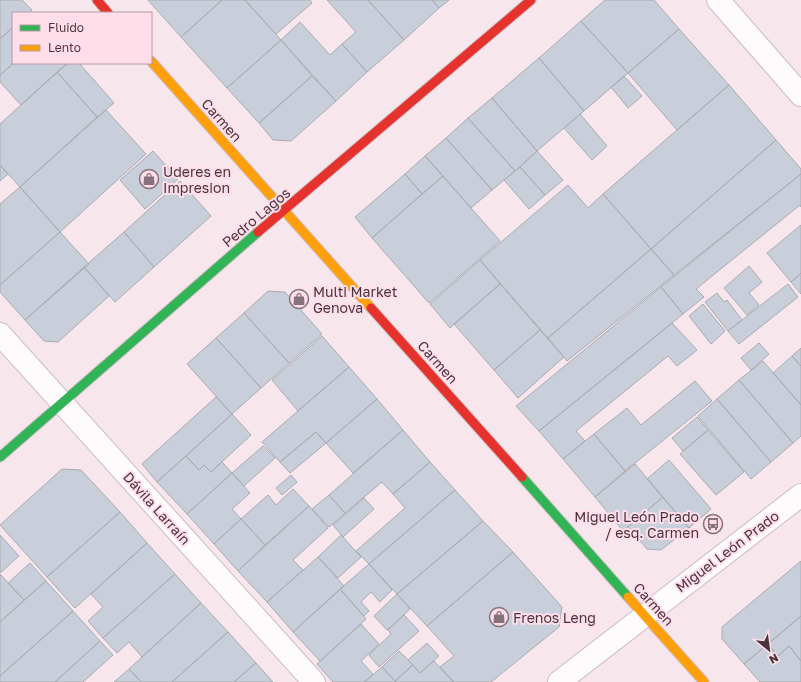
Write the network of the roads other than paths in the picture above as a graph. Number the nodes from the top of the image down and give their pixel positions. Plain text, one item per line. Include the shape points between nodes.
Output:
1 (97, 0) edge
2 (530, 0) edge
3 (718, 0) edge
4 (107, 12) edge
5 (152, 62) edge
6 (801, 95) edge
7 (285, 211) junction
8 (0, 334) edge
9 (62, 403) junction
10 (0, 457) edge
11 (801, 495) edge
12 (645, 615) junction
13 (314, 682) edge
14 (559, 682) edge
15 (704, 682) edge

1 - 4 main road
2 - 7 main road, Pedro Lagos
3 - 6 street
5 - 7 main road, Carmen
7 - 9 main road, Pedro Lagos
7 - 12 main road, Carmen
8 - 9 street, Dávila Larraín
9 - 10 main road, Pedro Lagos
9 - 13 street, Dávila Larraín
11 - 12 street, Miguel León Prado
12 - 14 street, Miguel León Prado
12 - 15 main road, Carmen

